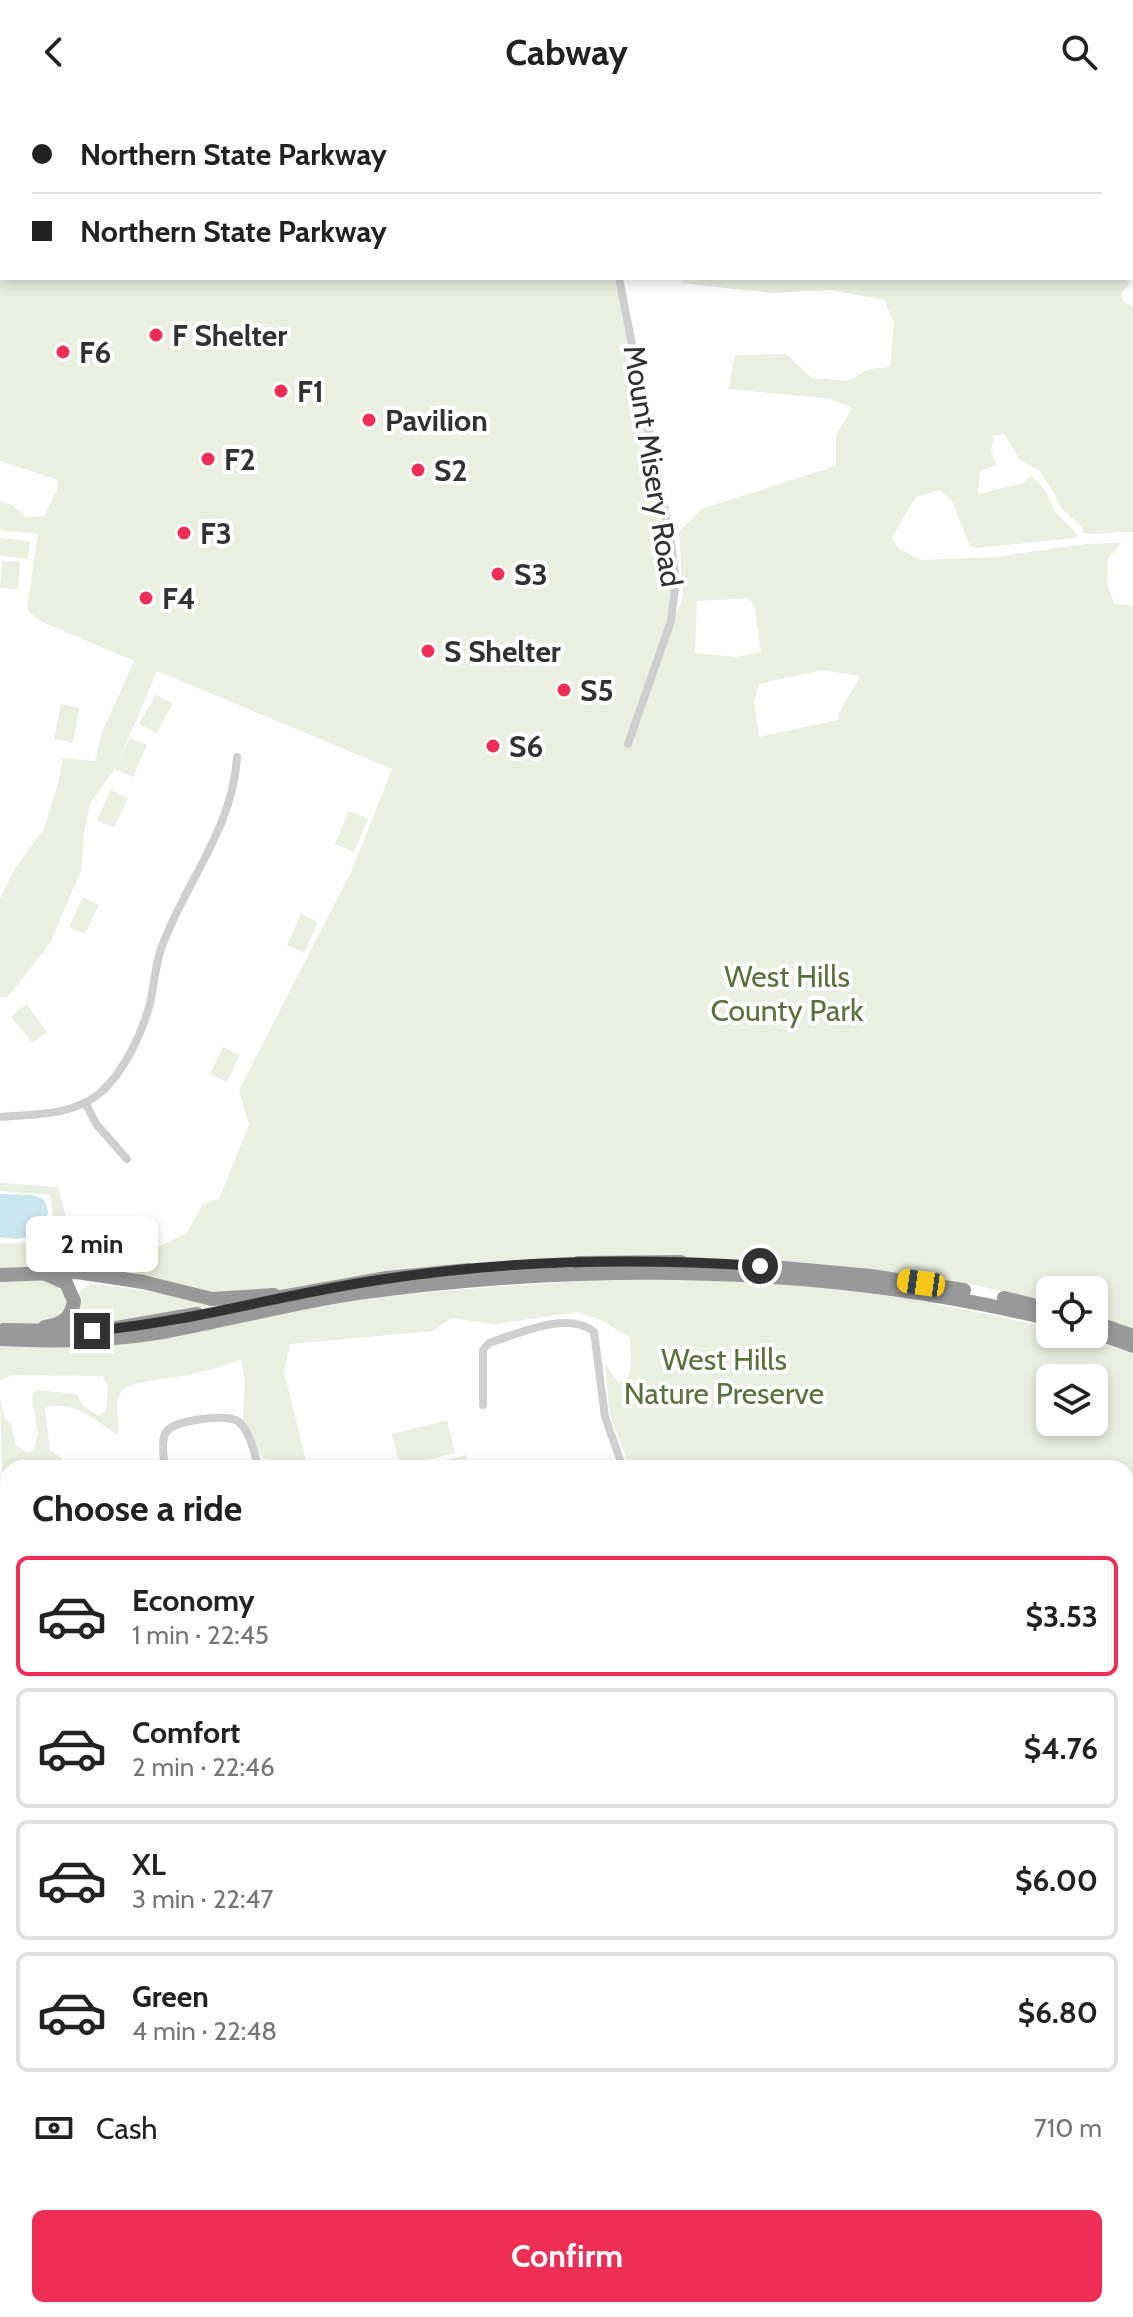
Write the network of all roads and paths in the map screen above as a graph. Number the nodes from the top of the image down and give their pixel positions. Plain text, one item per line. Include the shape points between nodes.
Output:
1 (619, 280) edge
2 (628, 744) dead end
3 (237, 757) dead end
4 (85, 1103) junction
5 (0, 1117) edge
6 (127, 1159) dead end
7 (32, 1274) junction
8 (0, 1275) edge
9 (119, 1277) junction
10 (311, 1291) junction
11 (74, 1301) junction
12 (1036, 1306) edge
13 (1036, 1316) edge
14 (1108, 1327) edge
15 (3, 1333) edge
16 (1133, 1336) edge
17 (1108, 1337) edge
18 (1133, 1346) edge
19 (483, 1405) dead end
20 (164, 1460) edge
21 (256, 1460) edge
22 (620, 1460) edge

1 - 2 street, Mount Misery Road via 676,581 671,621
3 - 4 street via 224,818 160,951 138,1036 112,1080
4 - 5 street via 49,1113
4 - 6 street
7 - 8 highway
7 - 9 highway
7 - 11 highway via 63,1281
9 - 10 highway via 212,1299
9 - 11 highway via 88,1280
10 - 12 highway via 482,1269 680,1262 871,1276
10 - 15 highway via 116,1329
11 - 15 highway via 58,1325
13 - 15 highway via 882,1287 755,1275 603,1272 476,1278 360,1292 116,1338 49,1341
14 - 16 highway
17 - 18 highway
19 - 22 street via 483,1350 489,1343 558,1323 585,1325 594,1332 605,1417
20 - 21 street via 167,1431 177,1424 227,1416 238,1420

